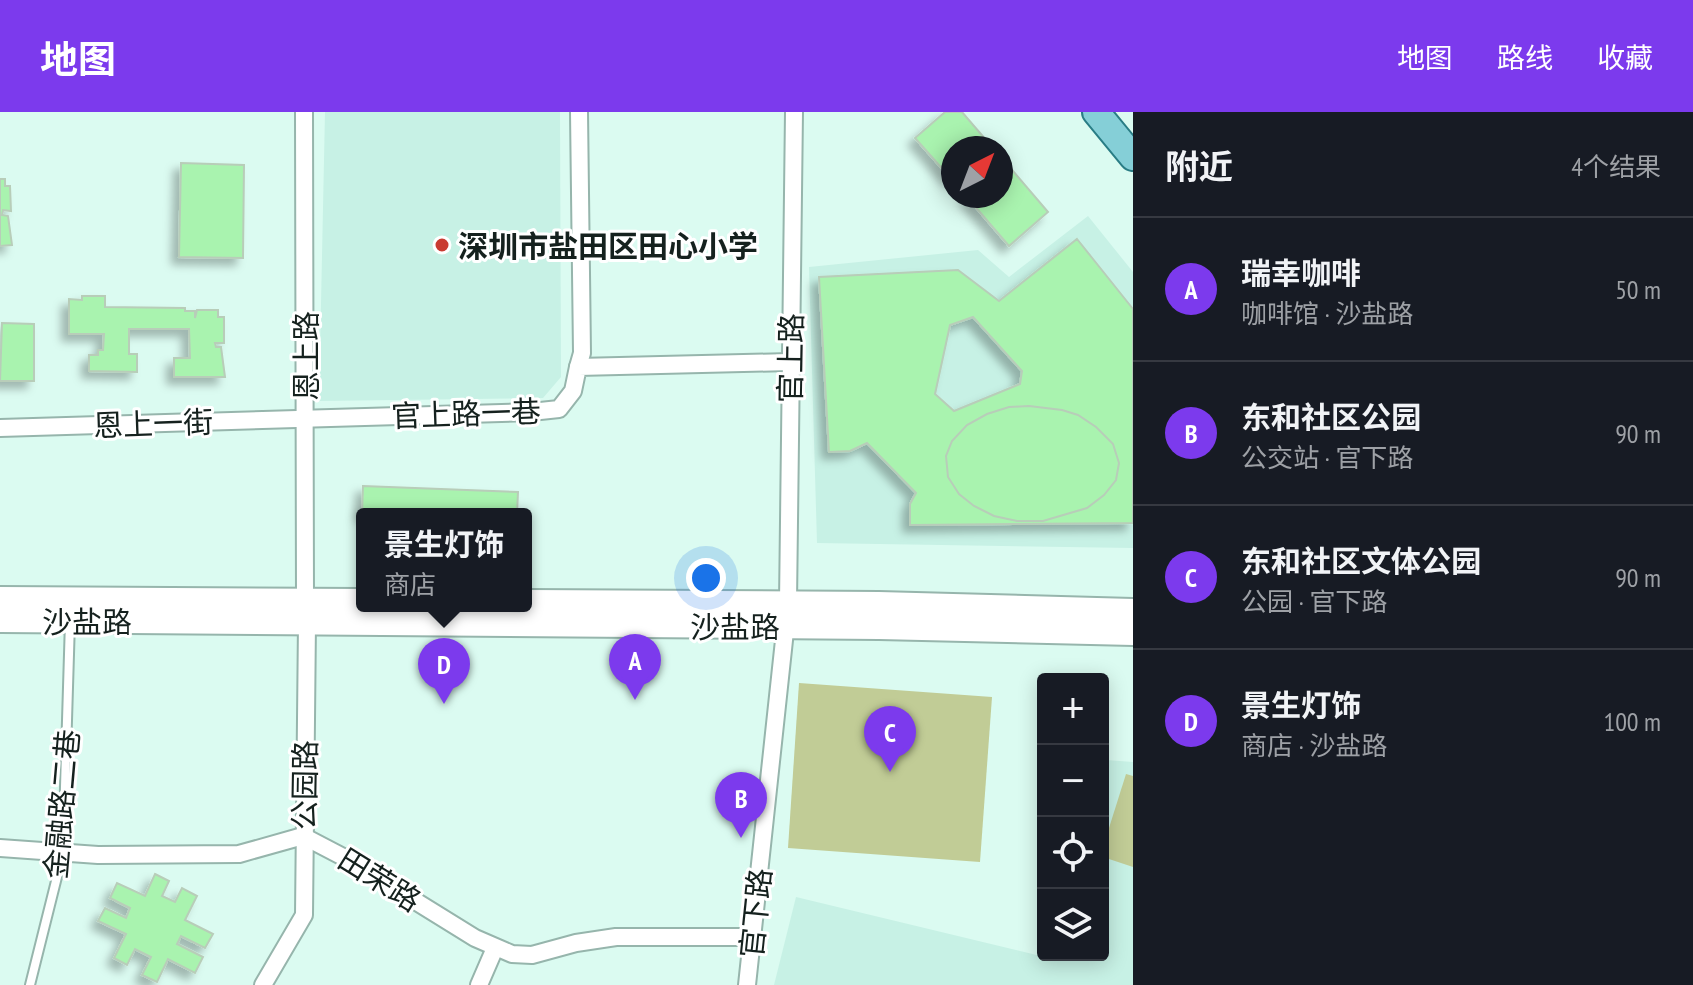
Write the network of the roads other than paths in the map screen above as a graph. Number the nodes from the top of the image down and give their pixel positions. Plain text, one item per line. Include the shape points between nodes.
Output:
1 (304, 112) edge
2 (579, 112) edge
3 (794, 112) edge
4 (1096, 112) edge
5 (1133, 157) edge
6 (790, 362) junction
7 (578, 367) junction
8 (305, 418) junction
9 (0, 428) edge
10 (0, 599) edge
11 (356, 602) edge
12 (532, 602) edge
13 (1133, 611) edge
14 (306, 612) junction
15 (787, 615) junction
16 (0, 620) edge
17 (70, 621) junction
18 (1133, 633) edge
19 (303, 836) junction
20 (0, 848) edge
21 (63, 853) junction
22 (752, 937) junction
23 (495, 948) junction
24 (30, 985) edge
25 (263, 985) edge
26 (479, 985) edge
27 (747, 985) edge

1 - 8 street, 恩上路
2 - 7 street
3 - 6 street, 官上路
4 - 5 main road
6 - 7 street
6 - 15 street, 官上路
7 - 8 street, 官上路一巷 via 573,391 559,409
8 - 9 street, 恩上一街
8 - 14 street, 恩上路
10 - 14 main road, 沙盐路
11 - 14 main road, 沙盐路
12 - 15 main road, 沙盐路
13 - 15 main road, 沙盐路
14 - 15 main road, 沙盐路
14 - 17 main road, 沙盐路
14 - 19 street, 公园路
15 - 18 main road, 沙盐路
15 - 22 street, 官下路
16 - 17 main road, 沙盐路
17 - 21 lane, 金融路二巷
19 - 21 street, 田荣路 via 239,854
19 - 23 street, 田荣路
19 - 25 street, 公园路 via 304,915
20 - 21 street, 田荣路
21 - 24 lane, 金融路二巷
22 - 23 street, 田荣路 via 616,937 532,955
22 - 27 street, 官下路
23 - 26 street

